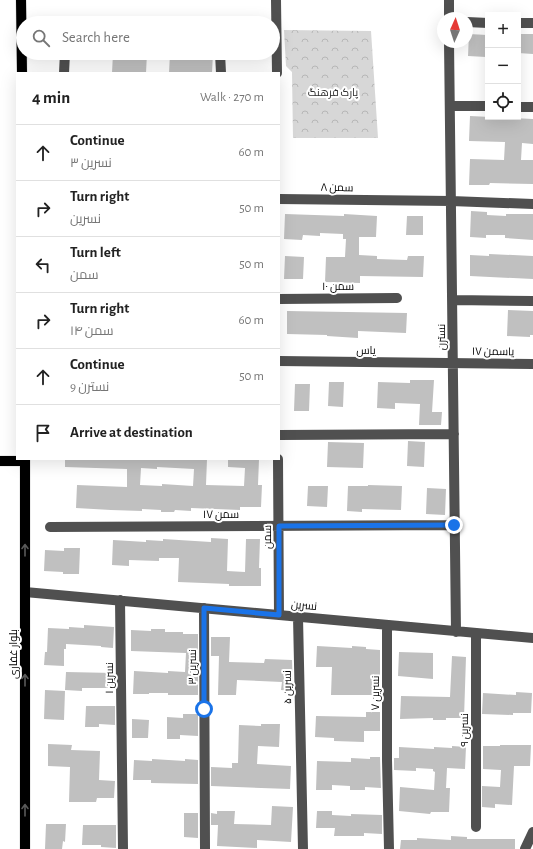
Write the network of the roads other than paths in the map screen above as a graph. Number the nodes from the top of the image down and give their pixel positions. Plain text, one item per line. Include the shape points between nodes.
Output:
1 (22, 0) edge
2 (276, 0) edge
3 (449, 0) edge
4 (449, 12) edge
5 (22, 16) edge
6 (275, 16) edge
7 (473, 22) edge
8 (485, 23) edge
9 (521, 23) edge
10 (533, 23) edge
11 (449, 48) edge
12 (22, 60) edge
13 (64, 60) edge
14 (220, 60) edge
15 (276, 60) edge
16 (22, 72) edge
17 (64, 72) edge
18 (221, 72) edge
19 (277, 72) edge
20 (450, 106) junction
21 (485, 106) edge
22 (521, 107) edge
23 (533, 107) edge
24 (280, 199) edge
25 (451, 201) junction
26 (533, 204) edge
27 (397, 298) dead end
28 (280, 299) edge
29 (453, 300) junction
30 (533, 301) edge
31 (280, 361) edge
32 (453, 362) junction
33 (533, 364) edge
34 (454, 434) junction
35 (280, 435) edge
36 (25, 460) edge
37 (278, 460) edge
38 (0, 461) edge
39 (454, 525) junction
40 (279, 526) junction
41 (50, 527) dead end
42 (25, 592) junction
43 (120, 600) junction
44 (204, 608) junction
45 (279, 615) junction
46 (298, 617) junction
47 (388, 625) junction
48 (456, 632) junction
49 (476, 633) junction
50 (533, 638) edge
51 (476, 828) dead end
52 (533, 832) edge
53 (25, 849) edge
54 (123, 849) edge
55 (205, 849) edge
56 (303, 849) edge
57 (388, 849) edge
58 (525, 849) edge

1 - 5 main road
2 - 6 street
3 - 4 street
7 - 8 street
9 - 10 street
11 - 20 street, نسترن
12 - 16 main road
13 - 17 street
14 - 18 street
15 - 19 street
20 - 21 street
20 - 25 street, نسترن
22 - 23 street
24 - 25 street, سمن ۸
25 - 26 street, سمن ۸
25 - 29 street, نسترن
27 - 28 street, سمن ۱۰
29 - 30 street
29 - 32 street, نسترن
31 - 32 street, یاس
32 - 33 street, یاسمن ۱۷
32 - 34 street, نسترن
34 - 35 street
34 - 39 street, نسترن
36 - 38 main road
42 -> 36 main road, بلوار غفاری
37 - 40 street, سمن
39 - 40 street, سمن ۱۷
39 - 48 street, نسترن
40 - 41 street, سمن ۱۷
40 - 45 street, سمن
42 - 43 street, نسرین
53 -> 42 main road, بلوار غفاری
43 - 44 street, نسرین
43 - 54 street, نسرین ۱
44 - 45 street, نسرین
44 - 55 street, نسرین ۳
45 - 46 street, نسرین
46 - 47 street, نسرین
46 - 56 street, نسرین ۵
47 - 48 street, نسرین
47 - 57 street, نسرین ۷
48 - 49 street, نسرین
49 - 50 street, نسرین
49 - 51 street, نسرین ۹
52 - 58 street

